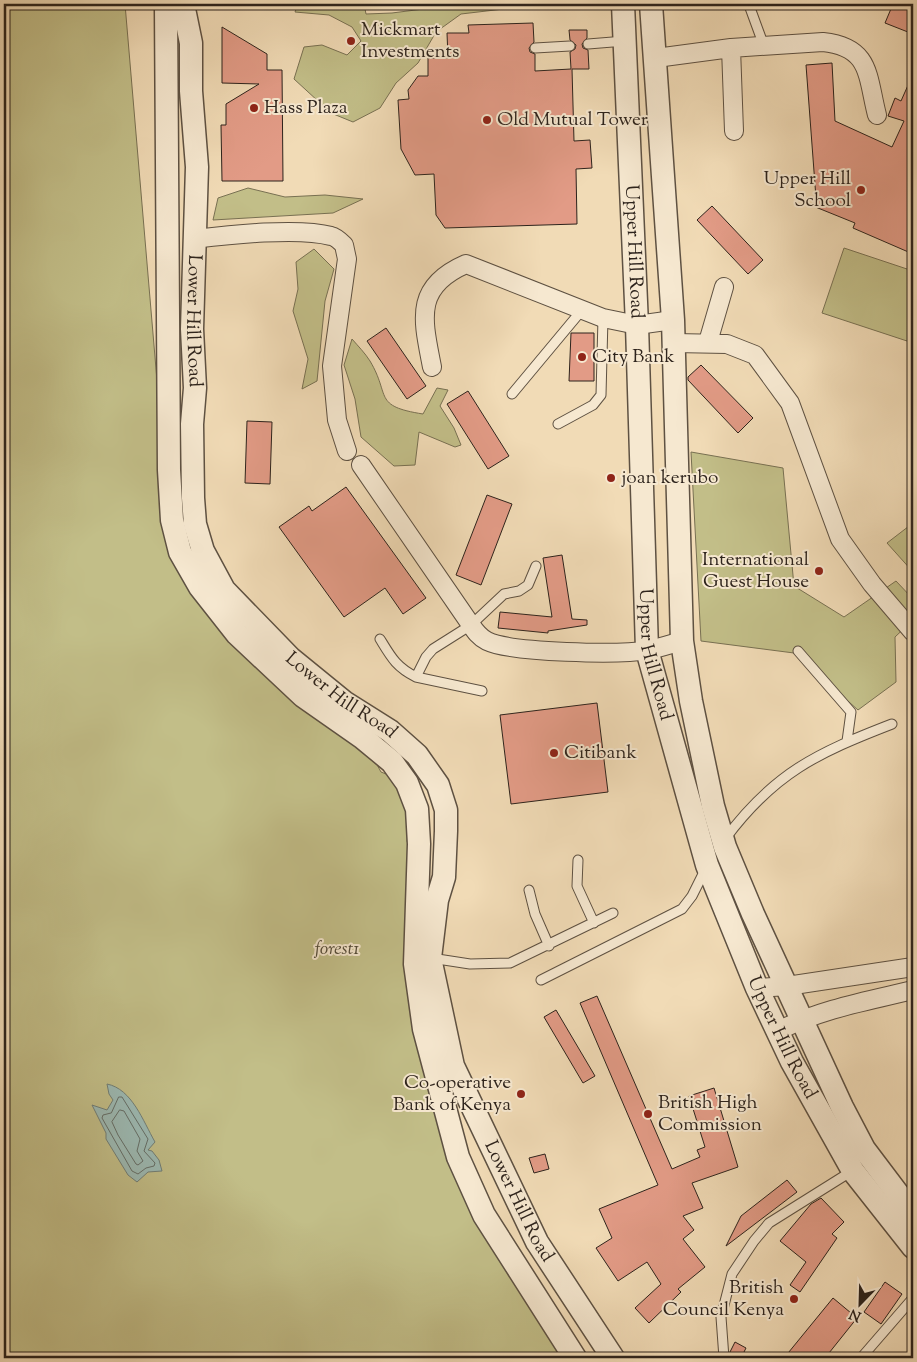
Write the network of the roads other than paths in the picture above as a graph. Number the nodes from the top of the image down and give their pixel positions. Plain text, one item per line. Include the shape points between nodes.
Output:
1 (170, 4) edge
2 (623, 4) edge
3 (651, 4) edge
4 (749, 5) dead end
5 (625, 41) junction
6 (588, 44) dead end
7 (570, 46) dead end
8 (764, 46) junction
9 (534, 48) dead end
10 (731, 48) junction
11 (656, 58) junction
12 (877, 115) dead end
13 (734, 131) dead end
14 (194, 239) junction
15 (724, 287) dead end
16 (582, 310) junction
17 (603, 318) junction
18 (673, 320) junction
19 (637, 325) junction
20 (708, 342) junction
21 (674, 343) junction
22 (432, 367) dead end
23 (512, 394) dead end
24 (558, 424) dead end
25 (347, 452) dead end
26 (677, 455) junction
27 (641, 458) junction
28 (361, 465) dead end
29 (536, 566) dead end
30 (470, 625) junction
31 (913, 632) edge
32 (380, 639) dead end
33 (682, 641) junction
34 (647, 650) junction
35 (798, 651) dead end
36 (416, 677) junction
37 (482, 691) dead end
38 (892, 724) dead end
39 (848, 741) junction
40 (725, 847) junction
41 (578, 860) dead end
42 (707, 865) junction
43 (529, 890) dead end
44 (613, 913) dead end
45 (594, 923) junction
46 (549, 946) junction
47 (430, 958) junction
48 (913, 967) edge
49 (541, 980) dead end
50 (787, 986) junction
51 (757, 988) junction
52 (913, 990) edge
53 (802, 1019) junction
54 (778, 1032) junction
55 (853, 1171) junction
56 (913, 1214) edge
57 (913, 1247) edge
58 (913, 1298) edge
59 (575, 1358) edge
60 (613, 1358) edge
61 (724, 1358) edge
62 (861, 1358) edge

1 - 14 street, Lower Hill Road via 192,43 191,91 197,167
1 - 59 street, Lower Hill Road via 169,470 172,520 180,552 200,587 237,634 303,696 392,762 407,783 418,817 416,964 424,1029 458,1157 484,1215
2 - 5 street, Upper Hill Road
3 - 11 street, Upper Hill Road
4 - 8 lane
5 - 6 lane
5 - 19 street, Upper Hill Road
7 - 9 lane
8 - 10 street
8 - 12 street via 823,42 846,46 864,62
10 - 11 street
10 - 13 street
11 - 18 street, Upper Hill Road
14 - 25 street via 302,233 333,236 344,244 347,259 332,366 337,420
14 - 47 street, Lower Hill Road via 195,524 204,551 224,590 290,658 344,702 390,731 417,755 438,785 446,810 446,847
15 - 20 street
16 - 17 street
16 - 22 street via 466,264 454,269 432,287 423,320
16 - 23 lane
17 - 19 street
17 - 24 lane via 602,395 592,405
18 - 19 street
18 - 21 street, Upper Hill Road
19 - 27 street, Upper Hill Road
20 - 21 street
20 - 31 street via 727,344 755,355 790,403 840,539 872,584
21 - 26 street, Upper Hill Road
26 - 27 street
26 - 33 street, Upper Hill Road
27 - 34 street, Upper Hill Road
28 - 30 street
29 - 30 lane via 528,585 504,594
30 - 34 street via 479,636 500,644 579,652
30 - 36 lane via 433,649
32 - 36 lane via 401,669
33 - 34 street
33 - 40 street, Upper Hill Road via 691,701
34 - 42 street, Upper Hill Road
35 - 39 lane via 851,712
36 - 37 lane
38 - 39 lane
39 - 40 lane via 803,763 770,789 739,821 725,840
40 - 50 street, Upper Hill Road
41 - 45 lane via 577,886
42 - 49 lane via 682,909
42 - 51 street, Upper Hill Road
43 - 46 lane
44 - 45 lane
45 - 46 lane
46 - 47 lane via 510,963 470,964
47 - 60 street, Lower Hill Road via 452,1066 537,1242
48 - 50 street
50 - 51 street
50 - 53 street, Upper Hill Road
51 - 54 street, Upper Hill Road
52 - 53 street via 860,1001
53 - 54 street
53 - 56 street, Upper Hill Road via 864,1149
54 - 55 street, Upper Hill Road
55 - 57 street, Upper Hill Road
55 - 61 lane via 769,1223 754,1241 732,1274 721,1317
58 - 62 lane

